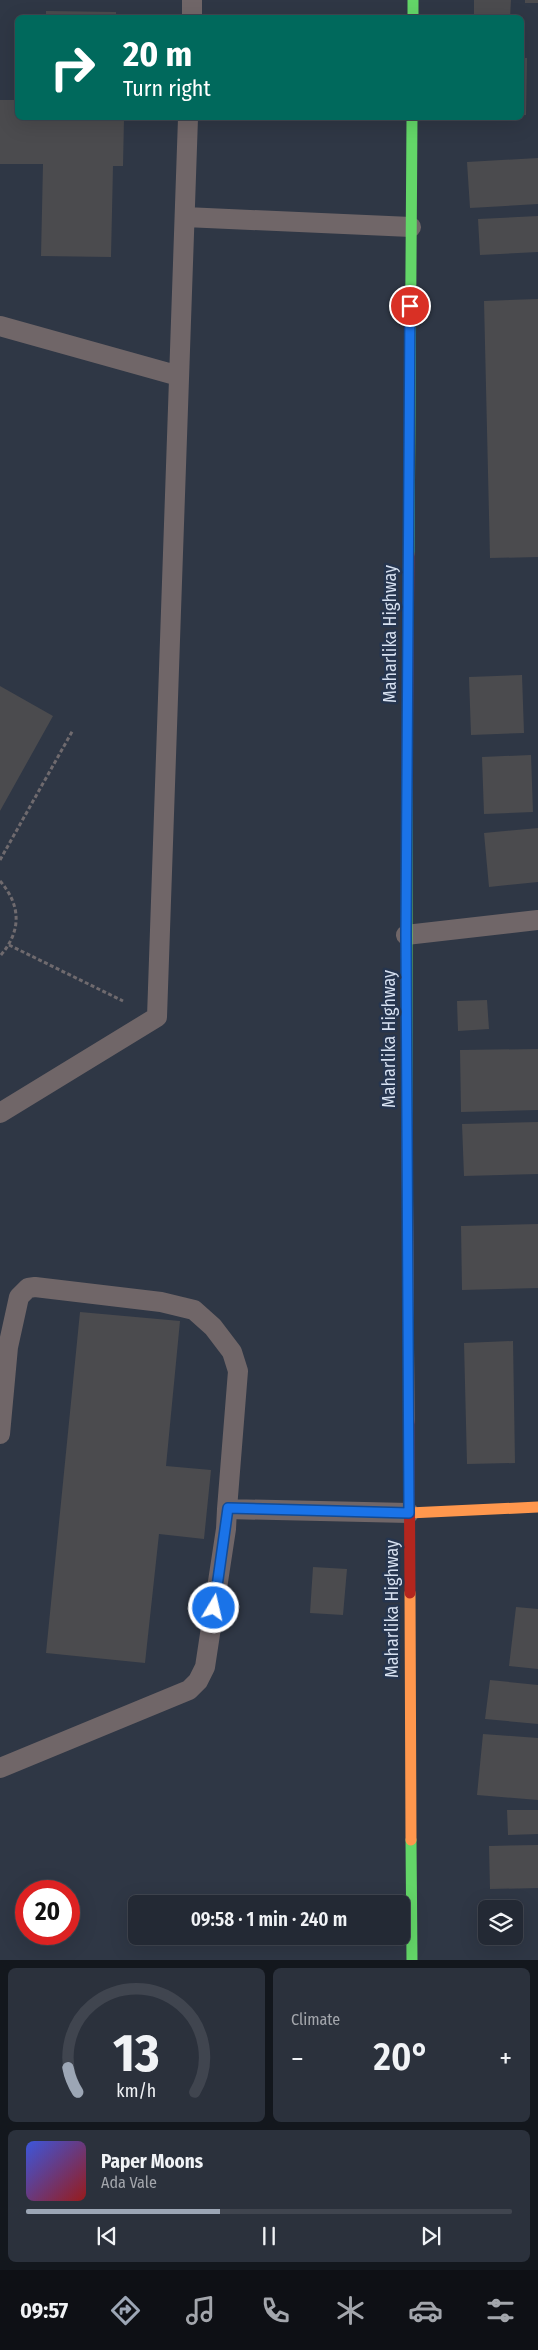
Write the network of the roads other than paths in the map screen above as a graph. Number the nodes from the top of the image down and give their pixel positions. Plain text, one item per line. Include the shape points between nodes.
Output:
1 (192, 0) edge
2 (414, 0) edge
3 (192, 15) edge
4 (413, 15) edge
5 (188, 120) edge
6 (412, 120) edge
7 (185, 217) junction
8 (411, 227) junction
9 (0, 326) edge
10 (179, 376) junction
11 (538, 920) edge
12 (406, 935) junction
13 (0, 1113) edge
14 (0, 1434) edge
15 (538, 1507) edge
16 (228, 1508) junction
17 (409, 1513) junction
18 (0, 1768) edge
19 (412, 1960) edge

1 - 3 lane
2 - 4 main road
5 - 7 lane
6 - 8 main road, Maharlika Highway
7 - 8 lane
7 - 10 lane
8 - 12 main road, Maharlika Highway
9 - 10 lane
10 - 13 lane via 157,1017
11 - 12 lane
12 - 17 main road, Maharlika Highway
14 - 16 lane via 8,1347 19,1298 28,1288 161,1302 194,1310 213,1327 232,1352 238,1371
15 - 17 main road
16 - 17 lane
16 - 18 lane via 205,1667 198,1681 190,1690
17 - 19 main road, Maharlika Highway

